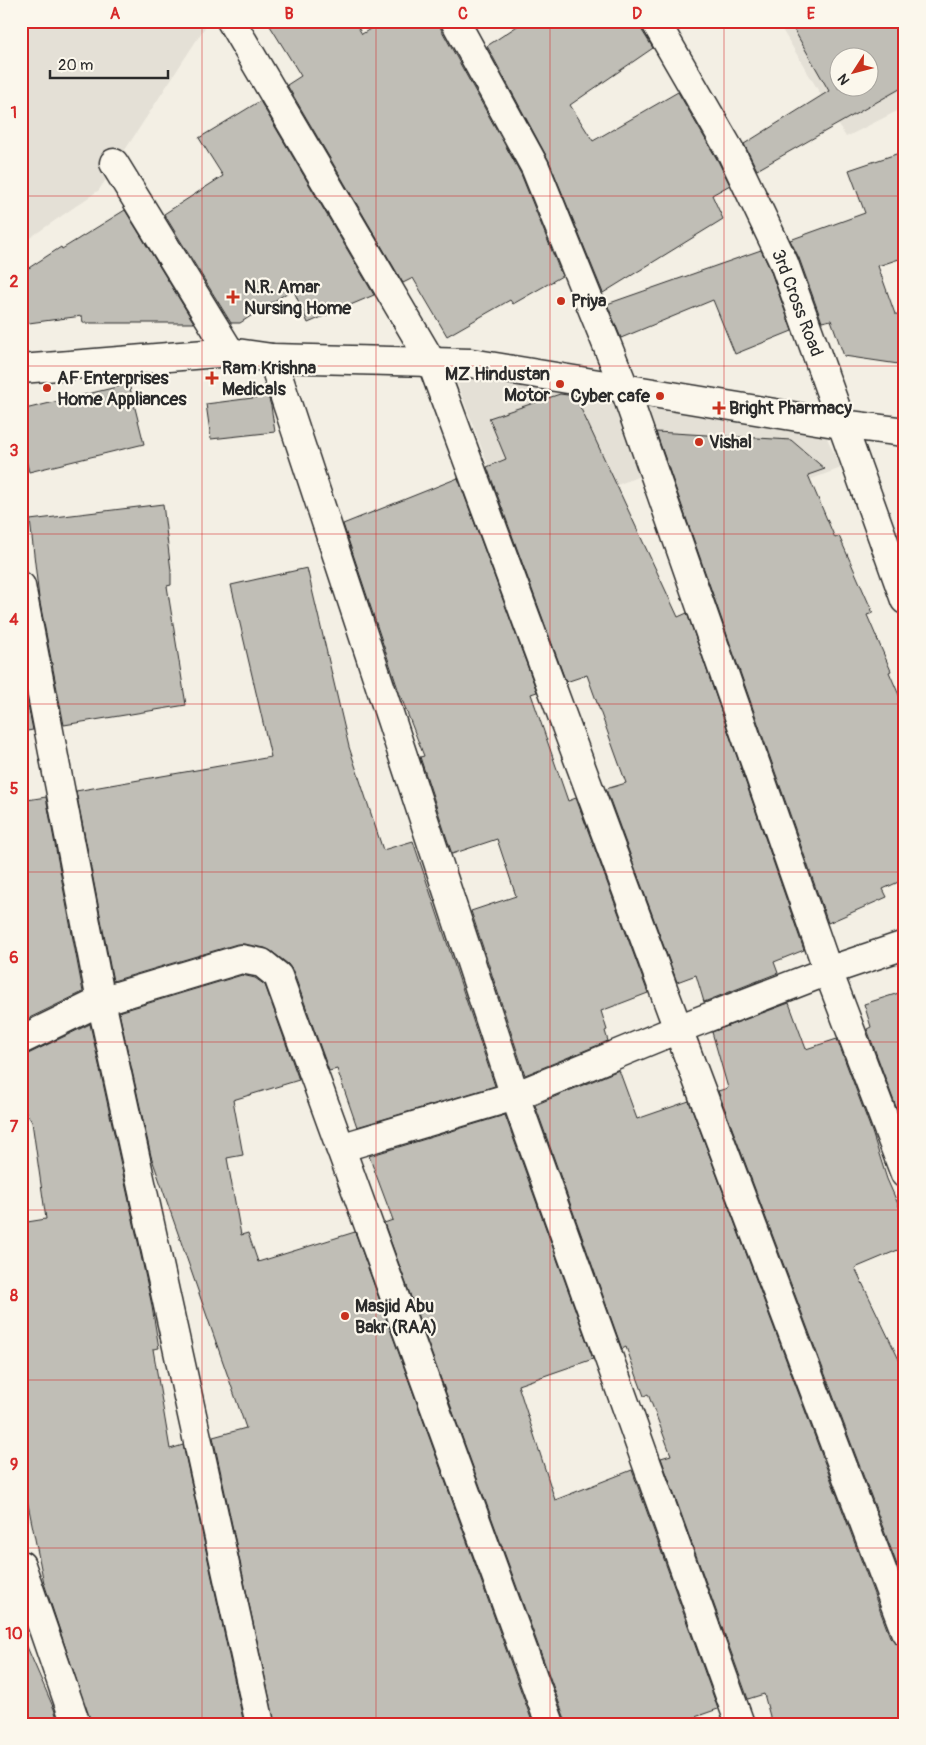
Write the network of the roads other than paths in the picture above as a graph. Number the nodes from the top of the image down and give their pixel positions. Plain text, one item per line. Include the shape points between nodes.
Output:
1 (230, 21) edge
2 (455, 21) edge
3 (656, 21) edge
4 (114, 162) dead end
5 (230, 352) junction
6 (272, 358) junction
7 (431, 361) junction
8 (21, 369) edge
9 (624, 388) junction
10 (841, 424) junction
11 (905, 432) edge
12 (21, 586) edge
13 (905, 600) edge
14 (905, 945) edge
15 (828, 971) junction
16 (101, 1001) junction
17 (678, 1029) junction
18 (21, 1040) edge
19 (516, 1096) junction
20 (340, 1148) junction
21 (905, 1174) edge
22 (21, 1565) edge
23 (905, 1631) edge
24 (76, 1724) edge
25 (260, 1724) edge
26 (550, 1724) edge
27 (740, 1724) edge

1 - 7 street
2 - 9 street via 535,167
3 - 10 street, 3rd Cross Road via 732,154 784,263
4 - 5 street
5 - 6 street
5 - 8 street
6 - 7 street
6 - 19 street
7 - 9 street via 471,363
7 - 17 street
9 - 10 street
9 - 15 street
10 - 11 street
10 - 13 street, 3rd Cross Road
12 - 16 street
14 - 15 street
15 - 17 street
15 - 21 street
16 - 18 street
16 - 20 street via 241,959 262,963 278,976
16 - 25 street
17 - 19 street
17 - 23 street
19 - 20 street
19 - 27 street
20 - 26 street
22 - 24 street

